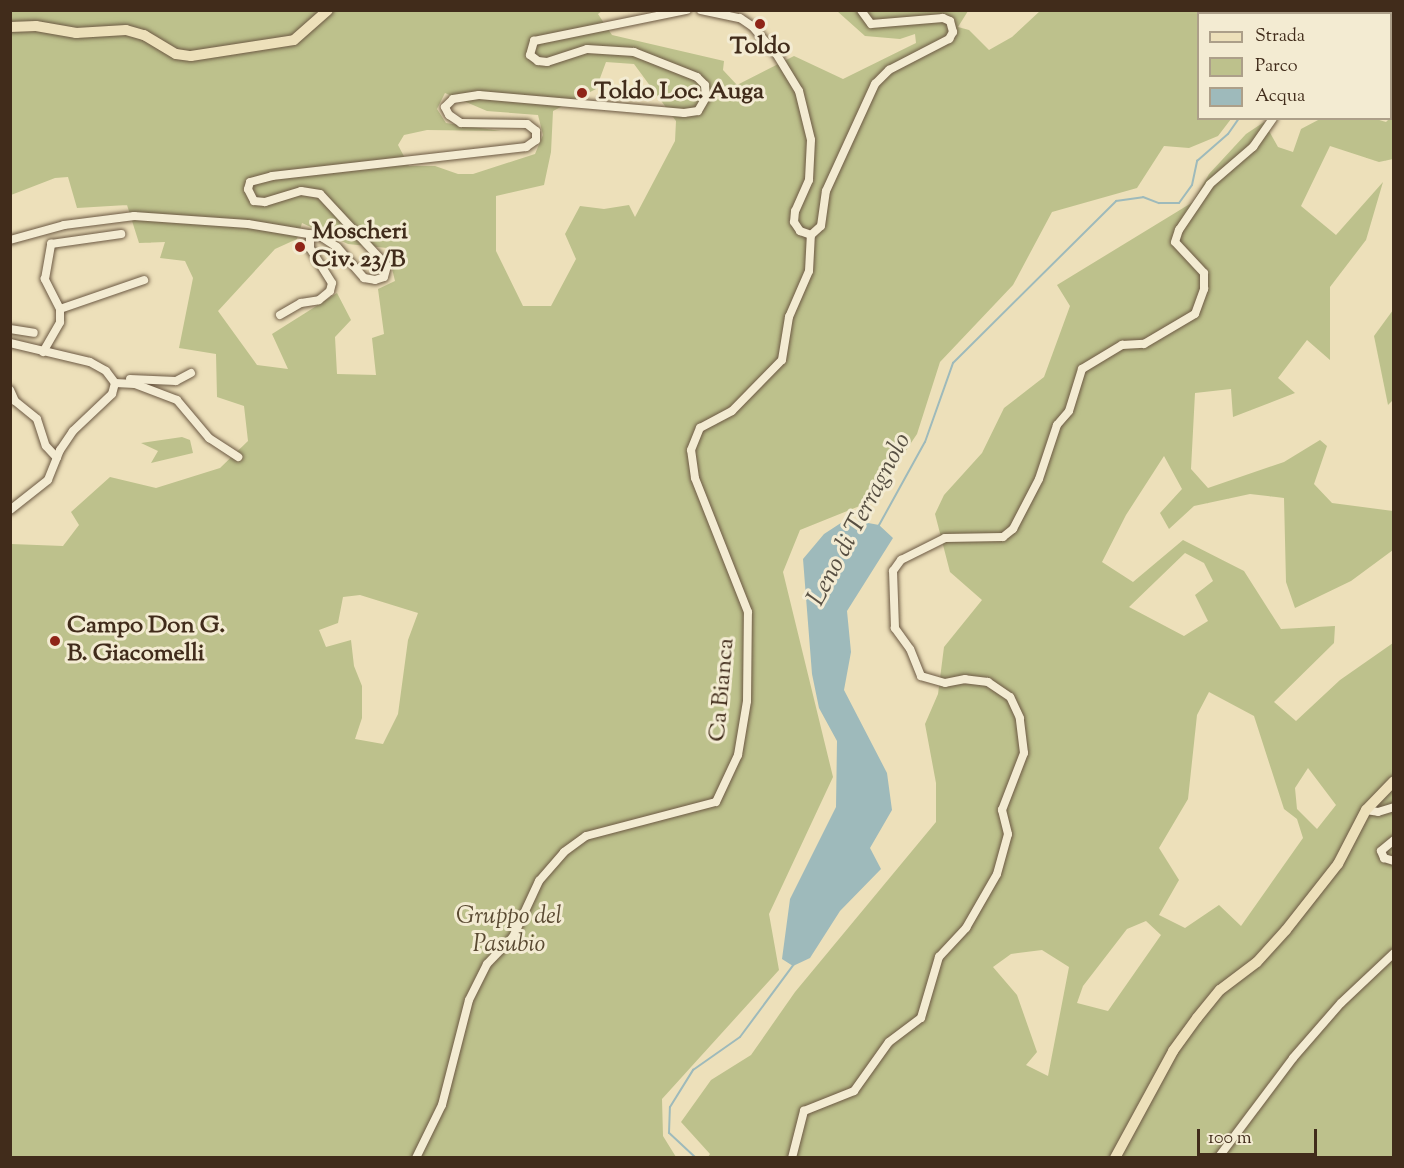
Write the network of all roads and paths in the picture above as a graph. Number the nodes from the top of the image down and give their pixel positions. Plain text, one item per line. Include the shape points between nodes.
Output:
1 (328, 10) edge
2 (687, 10) edge
3 (701, 10) edge
4 (861, 10) edge
5 (10, 27) edge
6 (1272, 120) edge
7 (121, 234) dead end
8 (310, 234) junction
9 (811, 235) junction
10 (10, 240) edge
11 (144, 280) dead end
12 (60, 309) junction
13 (280, 315) dead end
14 (10, 329) edge
15 (34, 333) dead end
16 (10, 343) edge
17 (43, 352) junction
18 (191, 373) dead end
19 (117, 383) junction
20 (10, 390) edge
21 (238, 457) dead end
22 (57, 458) junction
23 (10, 510) edge
24 (1394, 781) edge
25 (1394, 807) edge
26 (1366, 810) junction
27 (1394, 840) edge
28 (1394, 861) edge
29 (1394, 952) edge
30 (416, 1158) edge
31 (792, 1158) edge
32 (1114, 1158) edge
33 (1218, 1158) edge

1 - 5 main road via 294,40 191,56 176,54 144,35 126,30 76,33 36,26
2 - 8 street via 534,41 530,54 538,62 547,62 586,49 634,52 697,77 705,85 706,97 698,111 684,114 479,95 453,99 445,108 461,123 527,124 536,131 536,140 526,147 272,176 250,182 248,189 254,201 265,202 301,191 320,194 381,257 387,266 384,277 364,278 337,247
3 - 9 street via 730,15 752,26 777,55 799,91 811,140 809,180 794,222 800,231
4 - 9 street via 871,24 943,18 950,21 953,32 949,39 889,70 875,84 826,191 821,226
6 - 31 street via 1253,147 1210,184 1175,242 1204,273 1204,289 1195,314 1144,344 1122,345 1082,369 1069,411 1057,425 1039,479 1013,529 1003,537 945,538 901,560 892,571 895,628 910,649 921,676 945,683 965,679 988,682 1010,697 1020,718 1024,753 1002,810 1008,834 997,874 966,928 939,957 921,1018 889,1042 854,1091 804,1111
7 - 12 street via 51,244 45,279
8 - 10 street via 194,218 134,216 64,225
8 - 13 street via 310,248 332,283 330,291 319,300 301,303
9 - 30 street, Ca Bianca via 809,271 789,317 782,360 732,411 700,428 690,450 695,478 748,612 747,701 738,755 716,802 586,836 564,852 538,881 513,937 487,964 470,1000 442,1105
11 - 12 street
12 - 17 street via 60,322
14 - 15 street
16 - 17 street
17 - 19 street via 90,362
18 - 19 street via 176,381
19 - 21 street via 177,400 209,438
19 - 22 street via 112,394 73,431
20 - 22 street via 15,401 37,419 46,446
22 - 23 street via 48,480
24 - 26 main road
25 - 26 street via 1378,812
26 - 32 main road via 1338,864 1305,908 1257,962 1220,990 1173,1051
27 - 28 street via 1381,851 1384,858
29 - 33 street via 1341,1003 1293,1058

